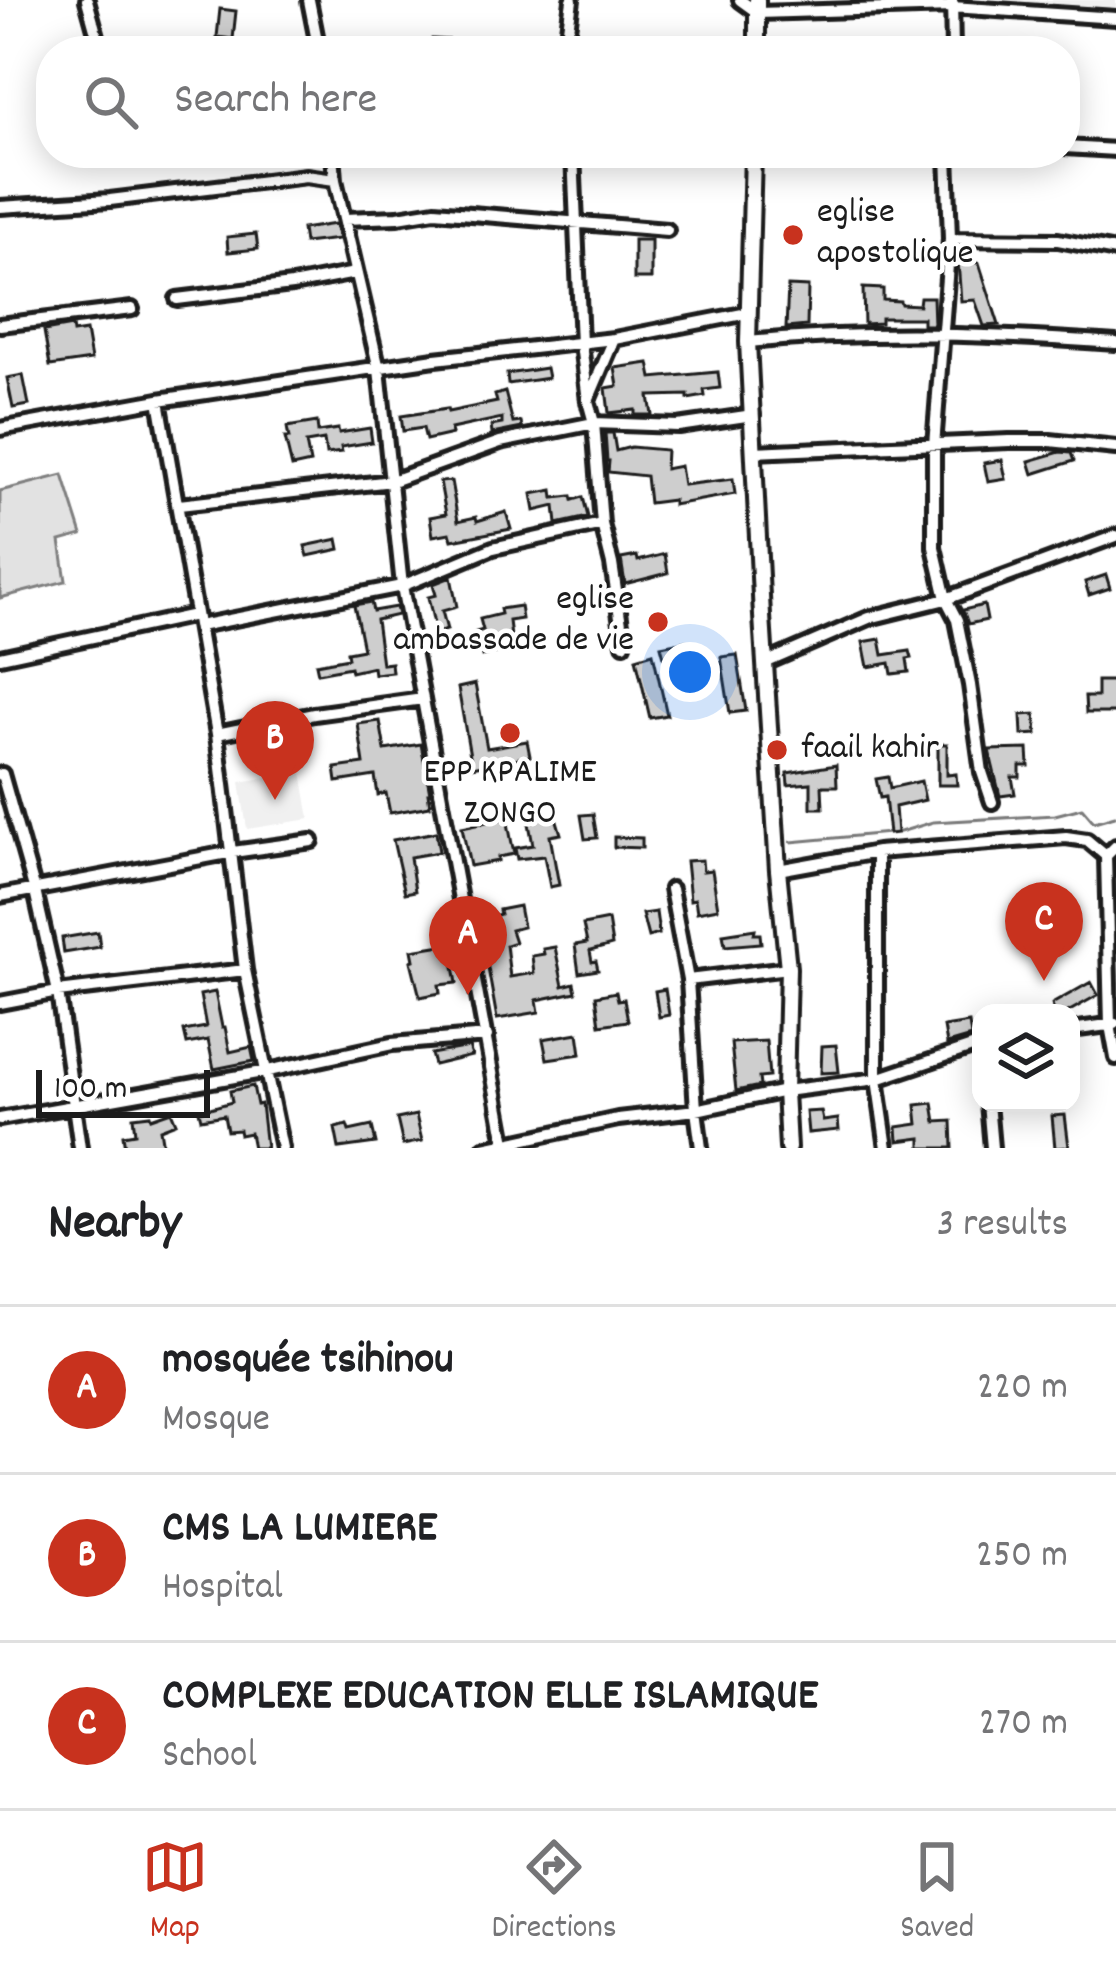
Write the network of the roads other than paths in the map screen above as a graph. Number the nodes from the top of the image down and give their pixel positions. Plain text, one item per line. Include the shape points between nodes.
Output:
1 (87, 0) edge
2 (309, 0) edge
3 (572, 0) edge
4 (740, 0) edge
5 (952, 3) edge
6 (758, 6) edge
7 (1116, 18) edge
8 (97, 36) edge
9 (316, 36) edge
10 (567, 36) edge
11 (757, 36) edge
12 (953, 36) edge
13 (1080, 147) edge
14 (1116, 150) edge
15 (334, 168) edge
16 (574, 168) edge
17 (753, 168) edge
18 (948, 168) edge
19 (335, 180) junction
20 (0, 207) edge
21 (344, 219) junction
22 (576, 221) junction
23 (667, 230) dead end
24 (950, 239) junction
25 (1116, 250) edge
26 (355, 273) junction
27 (177, 299) dead end
28 (132, 309) dead end
29 (748, 313) junction
30 (0, 325) edge
31 (943, 337) junction
32 (614, 339) junction
33 (748, 342) junction
34 (1116, 343) edge
35 (581, 344) junction
36 (379, 369) junction
37 (159, 400) junction
38 (588, 401) junction
39 (753, 416) junction
40 (594, 423) junction
41 (0, 429) edge
42 (934, 446) junction
43 (1116, 448) edge
44 (753, 452) junction
45 (392, 481) junction
46 (179, 506) junction
47 (602, 524) junction
48 (1116, 536) edge
49 (402, 586) junction
50 (946, 599) junction
51 (197, 621) junction
52 (624, 644) dead end
53 (0, 657) edge
54 (765, 663) junction
55 (423, 699) junction
56 (217, 734) junction
57 (0, 775) edge
58 (992, 802) dead end
59 (312, 841) dead end
60 (1111, 851) edge
61 (232, 852) junction
62 (877, 852) junction
63 (778, 871) junction
64 (671, 889) dead end
65 (35, 891) junction
66 (0, 896) edge
67 (788, 968) junction
68 (245, 970) junction
69 (688, 980) junction
70 (58, 992) junction
71 (0, 1003) edge
72 (1113, 1024) edge
73 (1080, 1029) edge
74 (487, 1036) junction
75 (972, 1046) edge
76 (1116, 1058) edge
77 (268, 1072) junction
78 (877, 1079) junction
79 (785, 1091) junction
80 (74, 1105) junction
81 (695, 1109) junction
82 (989, 1112) edge
83 (0, 1119) edge
84 (506, 1146) edge
85 (80, 1148) edge
86 (282, 1148) edge
87 (484, 1148) edge
88 (701, 1148) edge
89 (788, 1148) edge
90 (887, 1148) edge
91 (992, 1148) edge

1 - 8 street
2 - 9 street
3 - 10 street
4 - 6 street
5 - 6 street
5 - 7 street
5 - 12 street
6 - 11 street
13 - 14 street
15 - 19 street
16 - 22 street
17 - 29 street
18 - 24 street
19 - 20 street via 306,176
19 - 21 street
21 - 22 street via 435,211
21 - 26 street
22 - 23 street
22 - 35 street
24 - 25 street via 1058,240
24 - 31 street
26 - 27 street
26 - 36 street
28 - 30 street
29 - 32 street
29 - 33 street
31 - 33 street
31 - 34 street
31 - 42 street
32 - 35 street
32 - 38 street
33 - 39 street
35 - 36 street
35 - 38 street
36 - 37 street
36 - 45 street
37 - 41 street
37 - 46 street
38 - 40 street
39 - 40 street via 679,426
39 - 44 street
40 - 45 street via 500,442
40 - 47 street
42 - 43 street via 1051,441
42 - 44 street
42 - 50 street via 934,547
44 - 54 street
45 - 46 street
45 - 49 street
46 - 51 street
47 - 49 street via 493,548
47 - 52 street
48 - 50 street
49 - 51 street
49 - 55 street
50 - 54 street via 869,618
50 - 58 street
51 - 53 street
51 - 56 street
54 - 63 street
55 - 56 street
55 - 74 street
56 - 61 street
57 - 65 street
59 - 61 street
60 - 62 street via 1066,837
60 - 72 street
61 - 65 street
61 - 68 street
62 - 63 street
62 - 78 street
63 - 67 street
64 - 69 street
65 - 66 street
65 - 70 street
67 - 69 street
67 - 79 street
68 - 70 street
68 - 77 street
69 - 81 street
70 - 71 street
70 - 80 street
72 - 73 street
72 - 76 street
74 - 77 street via 392,1044
74 - 84 street
75 - 78 street
77 - 80 street
77 - 86 street
78 - 79 street
78 - 90 street
79 - 81 street
79 - 89 street
80 - 83 street
80 - 85 street
81 - 84 street
81 - 88 street
82 - 91 street
84 - 87 street

